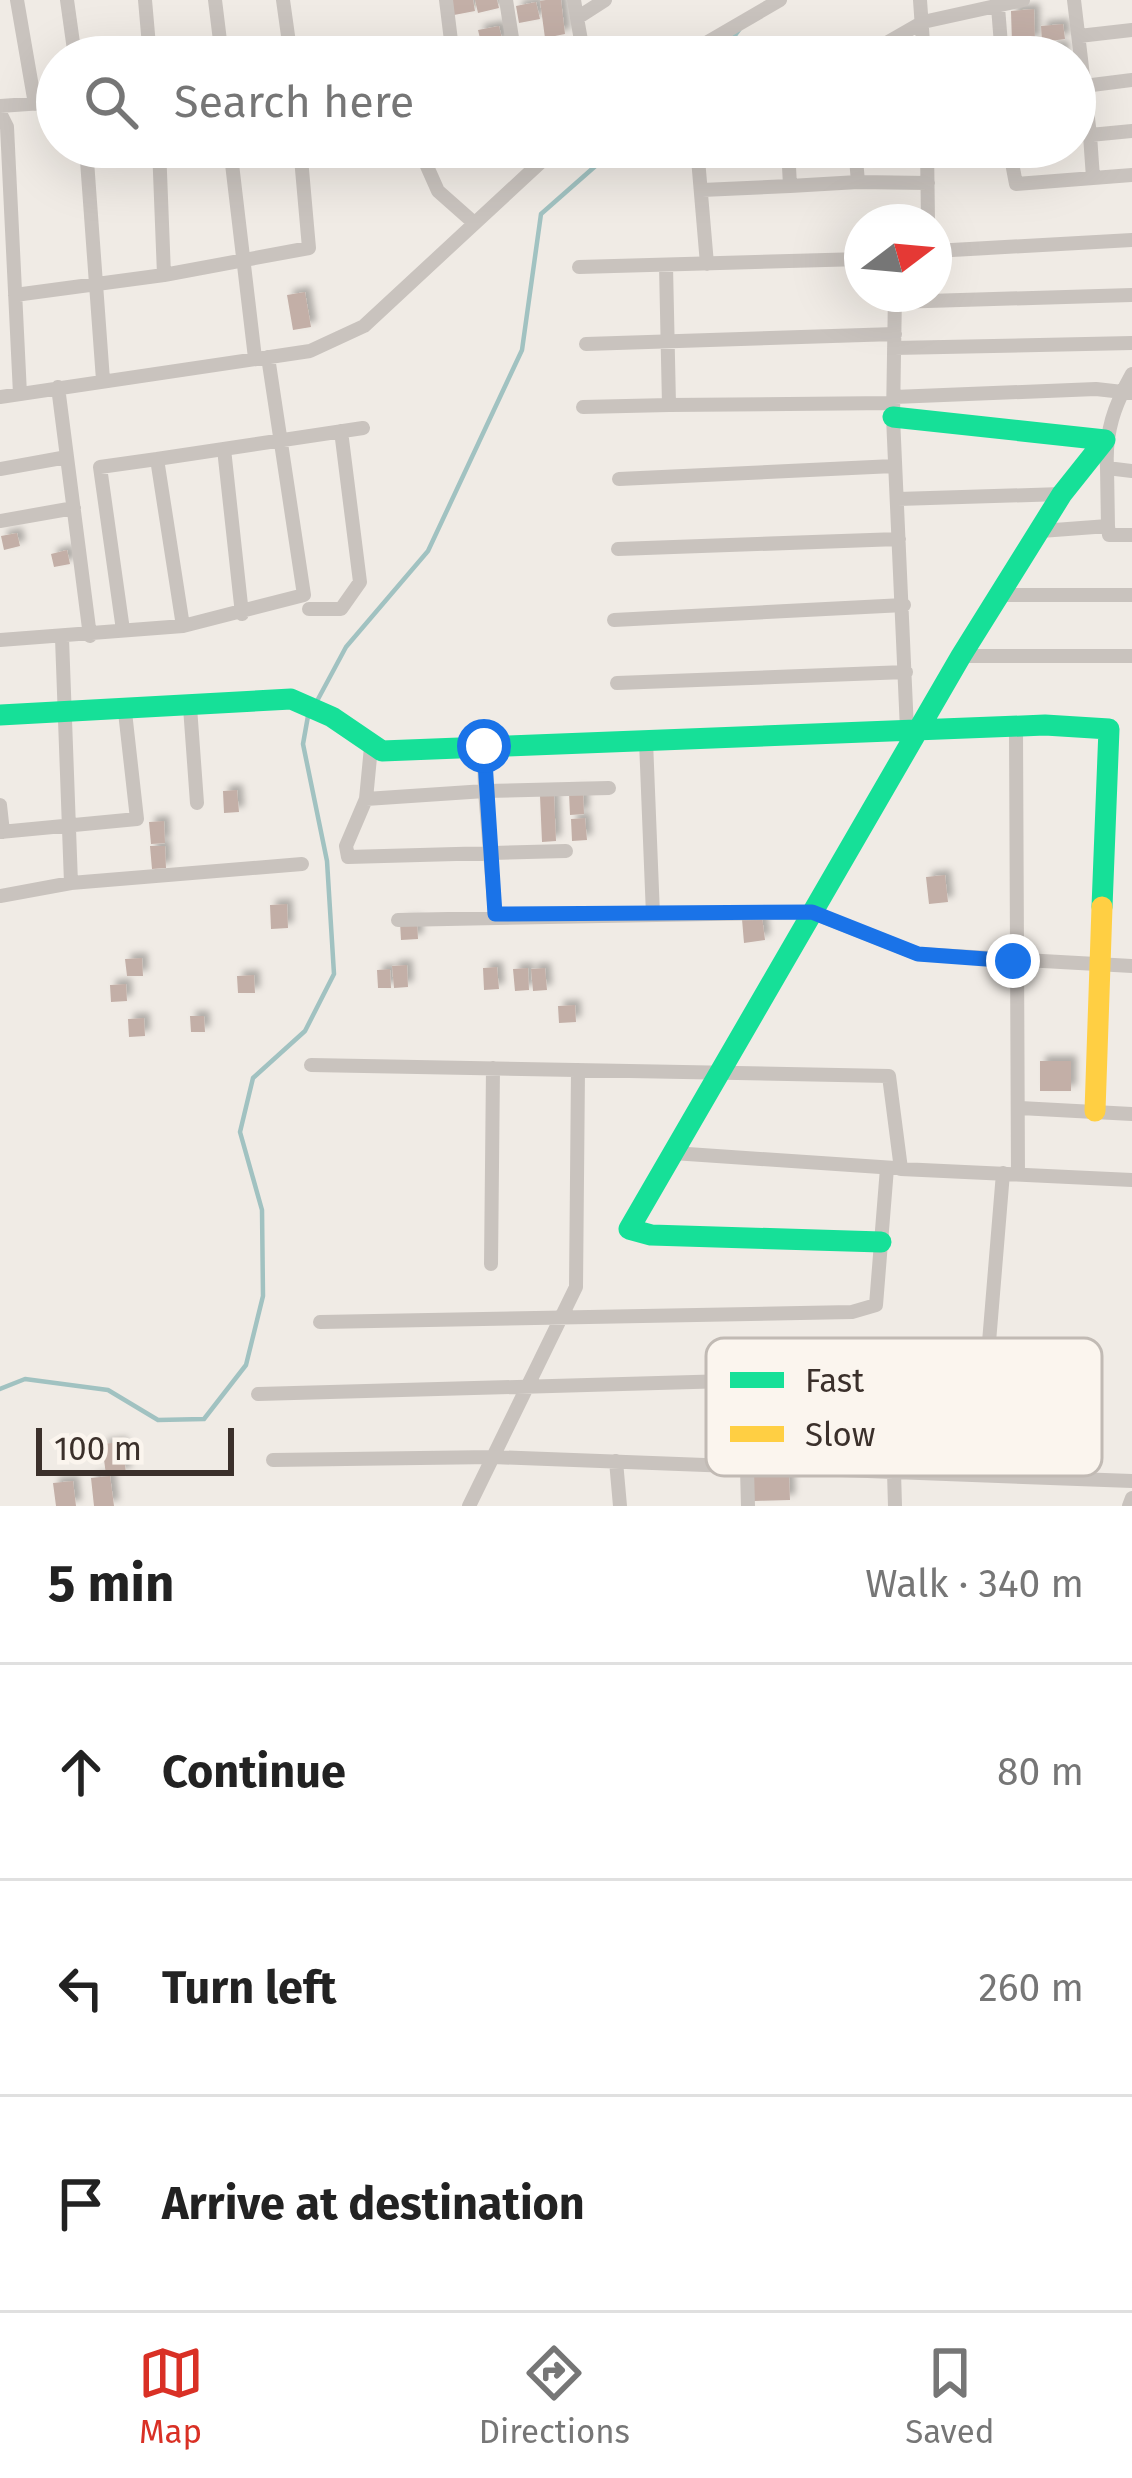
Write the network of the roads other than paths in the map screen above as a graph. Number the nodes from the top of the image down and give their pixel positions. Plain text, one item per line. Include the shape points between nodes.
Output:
1 (17, 0) edge
2 (68, 0) edge
3 (145, 0) edge
4 (215, 0) edge
5 (446, 0) edge
6 (506, 0) edge
7 (574, 0) edge
8 (605, 0) edge
9 (780, 0) edge
10 (920, 0) edge
11 (1023, 0) edge
12 (1075, 0) edge
13 (288, 1) edge
14 (998, 7) junction
15 (577, 18) junction
16 (923, 22) junction
17 (1132, 30) edge
18 (72, 36) edge
19 (148, 36) edge
20 (219, 36) edge
21 (290, 36) edge
22 (450, 36) edge
23 (511, 36) edge
24 (580, 36) edge
25 (725, 36) edge
26 (899, 36) edge
27 (923, 36) edge
28 (1000, 36) edge
29 (1079, 36) joint
30 (1132, 80) edge
31 (1096, 84) edge
32 (35, 104) joint
33 (0, 110) edge
34 (1132, 131) edge
35 (1096, 134) edge
36 (88, 168) edge
37 (160, 168) edge
38 (232, 168) edge
39 (302, 168) edge
40 (428, 168) edge
41 (532, 168) edge
42 (699, 168) edge
43 (789, 168) edge
44 (857, 168) edge
45 (928, 168) edge
46 (1013, 168) edge
47 (1092, 168) edge
48 (1132, 175) edge
49 (1093, 178) junction
50 (858, 182) junction
51 (928, 183) junction
52 (790, 186) junction
53 (702, 190) junction
54 (928, 204) edge
55 (472, 222) junction
56 (1132, 240) edge
57 (952, 250) edge
58 (844, 260) edge
59 (241, 264) junction
60 (707, 264) junction
61 (666, 266) junction
62 (580, 267) dead end
63 (164, 275) junction
64 (98, 287) junction
65 (15, 295) junction
66 (1132, 295) edge
67 (952, 297) edge
68 (895, 312) edge
69 (894, 341) junction
70 (667, 343) junction
71 (1132, 343) edge
72 (586, 344) dead end
73 (261, 357) junction
74 (1132, 374) edge
75 (104, 380) junction
76 (58, 387) junction
77 (1128, 392) edge
78 (20, 394) junction
79 (0, 397) edge
80 (669, 405) junction
81 (893, 406) junction
82 (583, 407) dead end
83 (363, 428) dead end
84 (341, 431) junction
85 (282, 440) junction
86 (1106, 440) junction
87 (224, 449) junction
88 (67, 457) junction
89 (157, 459) junction
90 (894, 466) junction
91 (1107, 468) junction
92 (0, 469) edge
93 (1132, 471) edge
94 (619, 479) dead end
95 (1062, 494) junction
96 (898, 499) junction
97 (74, 508) junction
98 (0, 520) edge
99 (1108, 526) junction
100 (1041, 531) junction
101 (1132, 535) edge
102 (899, 539) junction
103 (618, 549) dead end
104 (1132, 595) edge
105 (998, 596) junction
106 (904, 605) junction
107 (309, 609) dead end
108 (242, 614) junction
109 (614, 620) dead end
110 (122, 623) dead end
111 (183, 626) junction
112 (90, 636) junction
113 (62, 638) junction
114 (0, 640) edge
115 (962, 656) junction
116 (1132, 656) edge
117 (906, 671) junction
118 (617, 682) dead end
119 (190, 707) junction
120 (125, 712) junction
121 (61, 714) junction
122 (0, 715) edge
123 (913, 731) junction
124 (1016, 731) junction
125 (646, 742) junction
126 (484, 746) junction
127 (370, 747) junction
128 (609, 788) dead end
129 (485, 791) junction
130 (366, 799) junction
131 (197, 803) dead end
132 (0, 805) edge
133 (68, 828) junction
134 (1, 832) edge
135 (566, 851) dead end
136 (490, 856) junction
137 (302, 864) dead end
138 (71, 883) junction
139 (0, 896) edge
140 (812, 912) junction
141 (495, 914) junction
142 (653, 915) junction
143 (398, 920) dead end
144 (1013, 961) junction
145 (1101, 965) junction
146 (1132, 966) edge
147 (311, 1065) dead end
148 (494, 1068) junction
149 (578, 1070) junction
150 (718, 1072) junction
151 (1020, 1108) junction
152 (1095, 1111) junction
153 (1132, 1114) edge
154 (673, 1154) junction
155 (894, 1168) junction
156 (1011, 1174) junction
157 (1132, 1180) edge
158 (881, 1242) junction
159 (491, 1264) dead end
160 (563, 1316) junction
161 (320, 1322) dead end
162 (990, 1338) edge
163 (706, 1384) edge
164 (525, 1390) junction
165 (258, 1394) dead end
166 (493, 1457) junction
167 (273, 1460) dead end
168 (616, 1461) junction
169 (706, 1466) edge
170 (747, 1476) edge
171 (894, 1476) edge
172 (1004, 1476) edge
173 (1132, 1481) edge
174 (469, 1506) edge
175 (620, 1506) edge
176 (748, 1506) edge
177 (895, 1506) edge

1 - 32 street
2 - 18 street
3 - 19 street
4 - 20 street
5 - 22 street
6 - 23 street
7 - 15 street
8 - 15 street
9 - 25 street
10 - 16 street
11 - 14 street
12 - 29 street
13 - 21 street
14 - 16 street
14 - 28 street
15 - 24 street
16 - 26 street
16 - 27 street
17 - 29 street
30 - 31 street
32 - 33 street
33 - 65 street
34 - 35 street
36 - 64 street
37 - 63 street
38 - 59 street
39 - 59 street via 309,248
40 - 55 street via 438,191
41 - 55 street
42 - 53 street
43 - 52 street
44 - 50 street
45 - 51 street
46 - 49 street via 1016,184
47 - 49 street
48 - 49 street
50 - 51 street
50 - 52 street
51 - 54 street
52 - 53 street
53 - 60 street
55 - 73 street via 364,326 310,351
56 - 57 street
58 - 60 street
59 - 63 street
59 - 73 street
60 - 61 street
61 - 62 street
61 - 70 street
63 - 64 street
64 - 65 street
64 - 75 street
65 - 78 street
66 - 67 street
68 - 69 street
69 - 70 street
69 - 71 street
69 - 81 street
70 - 72 street
70 - 80 street
73 - 75 street
73 - 85 street
74 - 77 street
75 - 76 street
76 - 78 street
76 - 88 street
77 - 81 street
77 - 86 street
78 - 79 street
80 - 81 street
80 - 82 street
81 - 86 street
81 - 90 street
83 - 84 street
84 - 85 street
84 - 107 street via 360,582 341,609
85 - 87 street
85 - 108 street via 304,595
86 - 91 street
86 - 95 street
87 - 89 street
87 - 108 street
88 - 92 street
88 - 97 street
89 - 110 street via 100,467
89 - 111 street
90 - 94 street
90 - 96 street
91 - 93 street
91 - 99 street
95 - 96 street
95 - 100 street
96 - 102 street
97 - 98 street
97 - 112 street
99 - 100 street
99 - 101 street via 1109,535
100 - 105 street
102 - 103 street
102 - 106 street
104 - 105 street
105 - 115 street
106 - 109 street
106 - 117 street
108 - 111 street
111 - 112 street
112 - 113 street
113 - 114 street
113 - 121 street
115 - 116 street
115 - 123 street
117 - 118 street
117 - 123 street
119 - 120 street
119 - 127 street via 291,699
119 - 131 street
120 - 121 street
120 - 133 street via 138,818
121 - 122 street
121 - 133 street
123 - 124 street
123 - 125 street
123 - 140 street
124 - 144 street
124 - 145 street via 1109,729
125 - 126 street
125 - 142 street
126 - 127 street
126 - 129 street
127 - 130 street
128 - 129 street
129 - 130 street
129 - 136 street
130 - 136 street via 348,857
132 - 134 street
133 - 134 street
133 - 138 street
135 - 136 street
136 - 141 street
137 - 138 street
138 - 139 street
140 - 142 street
140 - 144 street via 918,954
140 - 150 street
141 - 142 street
141 - 143 street
144 - 145 street
144 - 151 street
145 - 146 street
145 - 152 street
147 - 148 street
148 - 149 street
148 - 159 street
149 - 150 street
149 - 160 street via 575,1287
150 - 154 street
150 - 155 street via 889,1076
151 - 152 street
151 - 156 street
152 - 153 street
154 - 155 street
154 - 158 street via 631,1234
155 - 156 street
155 - 158 street
156 - 157 street
156 - 162 street
158 - 160 street via 876,1304 852,1312
160 - 161 street
160 - 164 street
163 - 164 street
164 - 165 street
164 - 166 street
166 - 167 street
166 - 168 street
166 - 174 street
168 - 169 street
168 - 175 street
170 - 176 street
171 - 177 street
172 - 173 street

